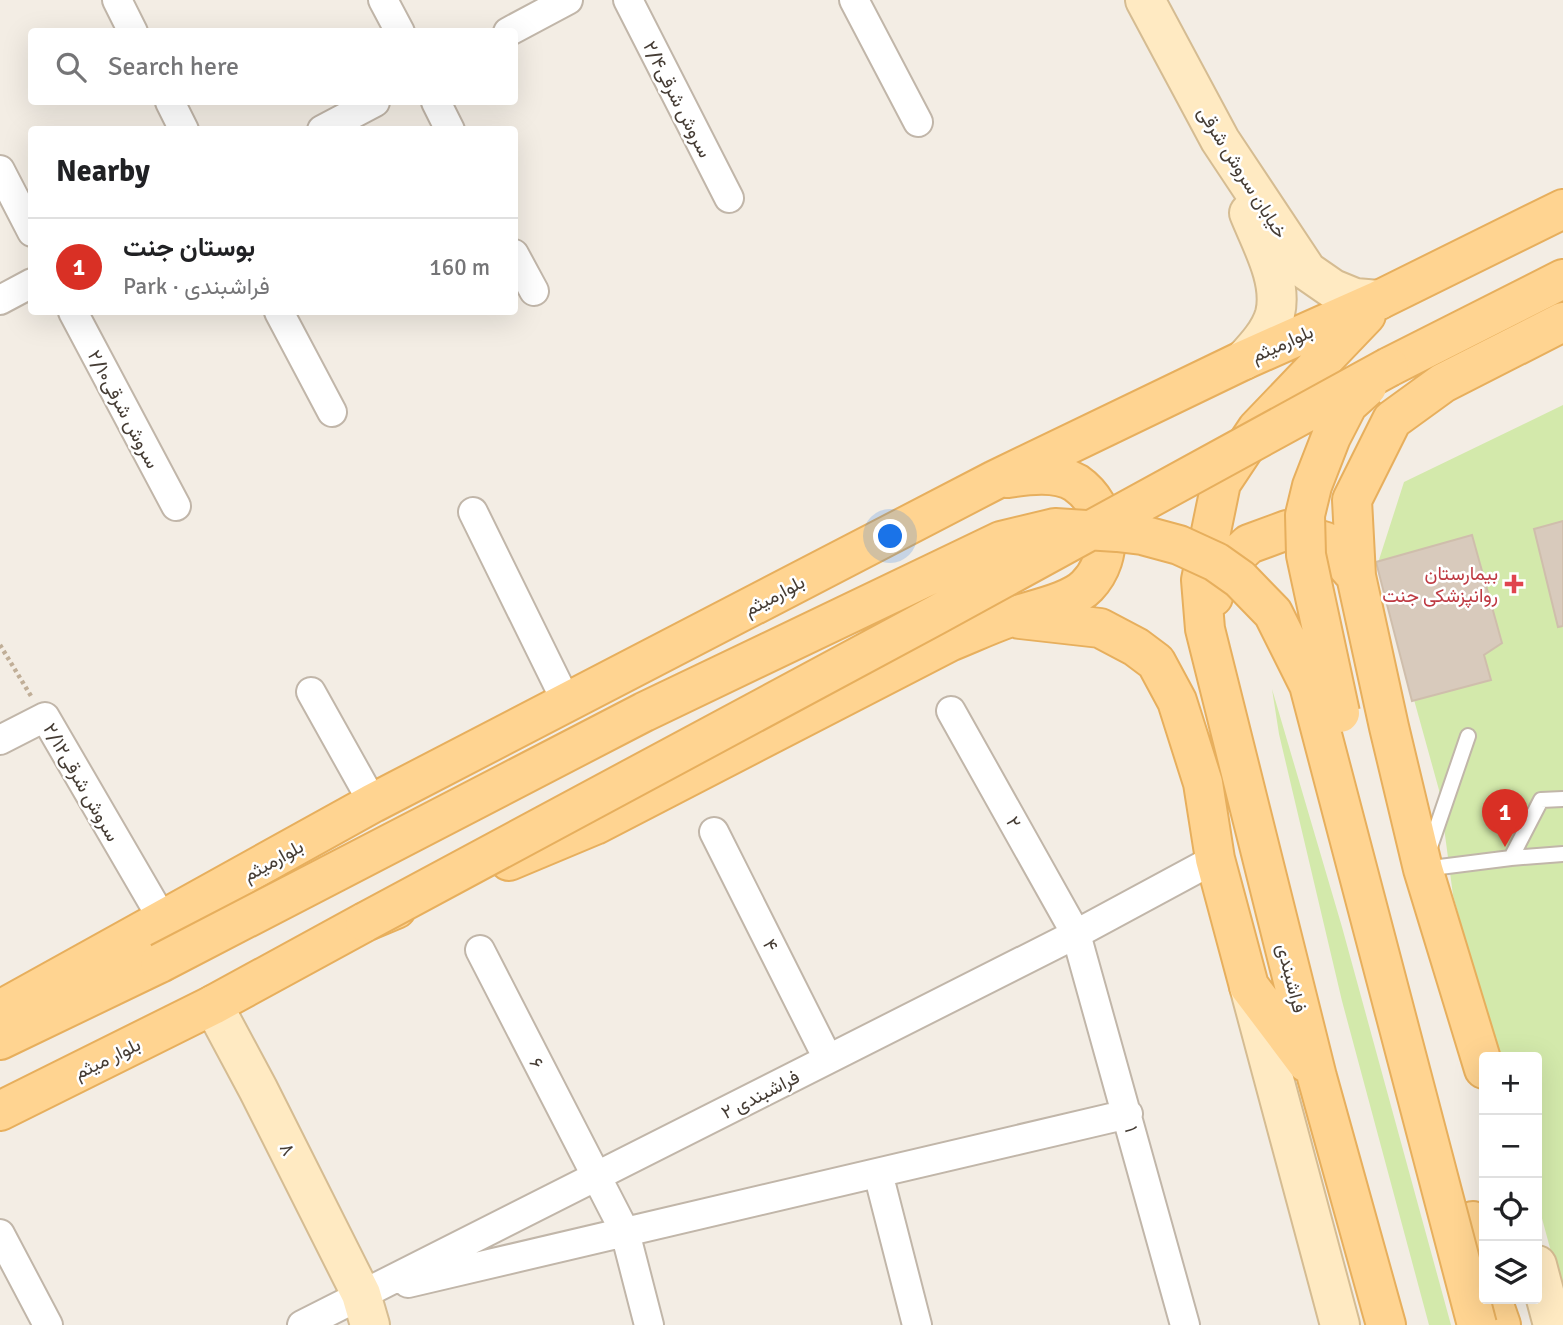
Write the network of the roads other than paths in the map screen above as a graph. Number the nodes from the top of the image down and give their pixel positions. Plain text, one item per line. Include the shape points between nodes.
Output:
1 (117, 0) edge
2 (383, 0) edge
3 (568, 0) edge
4 (628, 0) edge
5 (855, 0) edge
6 (1145, 0) edge
7 (131, 28) edge
8 (398, 28) edge
9 (516, 28) edge
10 (172, 105) edge
11 (369, 105) edge
12 (438, 105) edge
13 (918, 122) dead end
14 (182, 126) edge
15 (329, 126) edge
16 (448, 126) edge
17 (1220, 140) junction
18 (0, 170) edge
19 (729, 198) dead end
20 (1563, 209) edge
21 (28, 224) edge
22 (518, 261) edge
23 (1563, 279) edge
24 (28, 285) edge
25 (534, 291) dead end
26 (0, 300) edge
27 (1379, 300) junction
28 (74, 315) edge
29 (281, 315) edge
30 (1563, 322) edge
31 (1244, 360) junction
32 (1389, 367) junction
33 (332, 412) dead end
34 (995, 480) junction
35 (176, 506) dead end
36 (472, 512) dead end
37 (1356, 576) junction
38 (1008, 618) junction
39 (1205, 629) junction
40 (311, 692) dead end
41 (567, 703) junction
42 (951, 711) dead end
43 (1468, 736) dead end
44 (0, 740) edge
45 (1563, 799) edge
46 (373, 803) junction
47 (714, 832) dead end
48 (1563, 854) edge
49 (1511, 858) junction
50 (1215, 859) junction
51 (1423, 869) junction
52 (163, 920) junction
53 (365, 922) junction
54 (1076, 934) junction
55 (480, 950) dead end
56 (1250, 986) junction
57 (213, 1005) junction
58 (0, 1010) edge
59 (0, 1040) edge
60 (1479, 1053) edge
61 (828, 1059) junction
62 (1317, 1077) junction
63 (0, 1111) edge
64 (1128, 1114) junction
65 (878, 1172) junction
66 (595, 1177) junction
67 (625, 1232) junction
68 (0, 1234) edge
69 (1479, 1247) edge
70 (1542, 1284) edge
71 (1494, 1304) edge
72 (365, 1310) edge
73 (48, 1325) edge
74 (302, 1325) edge
75 (649, 1325) edge
76 (918, 1325) edge
77 (1185, 1325) edge
78 (1340, 1325) edge
79 (1386, 1325) edge
80 (1477, 1325) edge
81 (1501, 1325) edge
82 (1553, 1325) edge

1 - 7 street
2 - 8 street
3 - 9 street
4 - 19 street, سروش شرقی۲/۴
5 - 13 street
6 - 17 main road, خیابان سروش شرقی
10 - 14 street
11 - 15 street
12 - 16 street
17 - 27 main road, خیابان سروش شرقی via 1307,271 1355,298
17 - 31 main road via 1276,288 1275,314 1264,338
18 - 21 street
20 - 27 main road, بلوارمیثم
22 - 25 street
23 - 32 main road
24 - 26 street
27 - 31 main road, بلوارمیثم
27 - 39 main road, فراشبندی via 1257,429 1221,483 1201,580
28 - 35 street, سروش شرقی۲/۱۰
29 - 33 street
30 - 37 main road via 1443,383 1392,420 1352,500
31 - 34 main road, بلوارمیثم
32 - 53 main road, bridge
32 - 69 main road, bridge via 1348,404 1331,437 1305,515 1306,555 1332,684
34 - 38 main road via 1042,473 1075,482 1102,520 1108,546 1102,567 1086,588
34 - 41 main road, بلوارمیثم
36 - 41 street
37 - 39 main road via 1326,542 1287,530 1249,544 1219,572
37 - 51 main road
38 - 50 main road via 1100,628 1156,662 1177,701 1203,783
38 - 53 main road via 949,642 595,825
39 - 62 main road, فراشبندی
40 - 46 street
41 - 46 main road, بلوارمیثم
42 - 54 street, ۲
43 - 51 lane
44 - 52 street, سروش شرقی۲/۱۲ via 45,717
45 - 49 lane via 1541,800
46 - 52 main road, بلوارمیثم
47 - 61 street, ۴
48 - 49 lane
49 - 51 lane
50 - 54 street, ۲ فراشبندی
50 - 56 main road
51 - 60 main road
52 - 58 main road, بلوارمیثم
53 - 57 main road
54 - 61 street, ۲ فراشبندی
54 - 64 street, ۱
55 - 66 street, ۶
56 - 62 main road
56 - 78 main road
57 - 63 main road, بلوار میثم
57 - 72 main road, ۸
59 - 80 main road, bridge via 160,964 645,712 1001,541 1055,528 1142,535 1204,556 1240,579 1273,613 1309,685
61 - 66 street, ۲ فراشبندی
62 - 79 main road, فراشبندی
64 - 65 street
64 - 77 street, ۱
65 - 67 street
65 - 76 street
66 - 67 street, ۶
66 - 72 street, ۲ فراشبندی
67 - 72 street
67 - 75 street, ۶
68 - 73 street
70 - 82 main road
71 - 81 main road
72 - 74 street, ۲ فراشبندی

